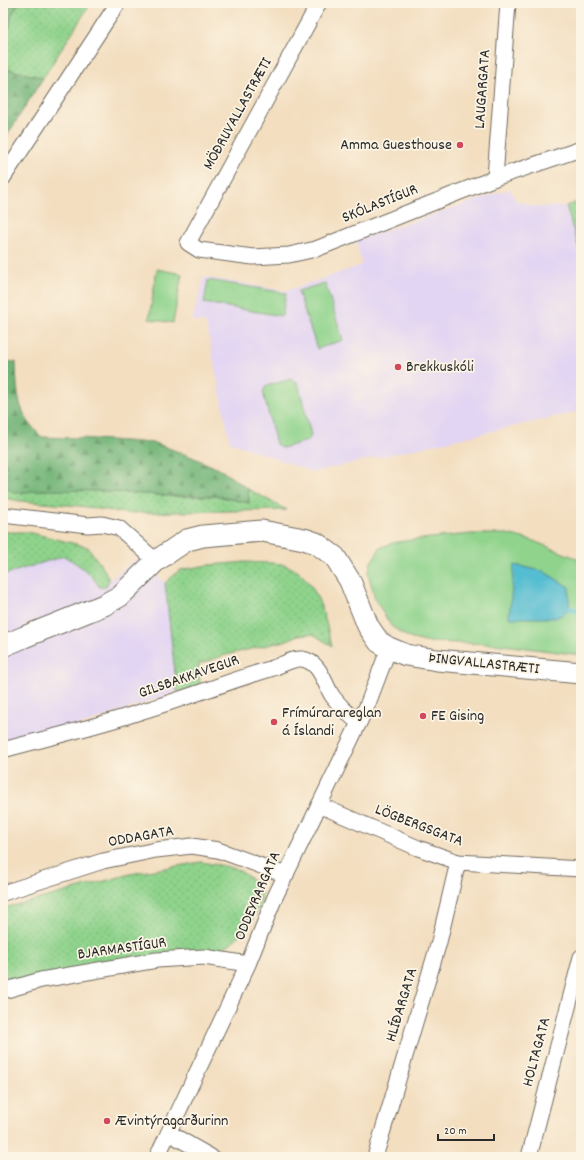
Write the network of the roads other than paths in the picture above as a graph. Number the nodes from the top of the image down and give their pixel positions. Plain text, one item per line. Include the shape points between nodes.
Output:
1 (118, 3) edge
2 (319, 3) edge
3 (508, 3) edge
4 (581, 149) edge
5 (3, 178) edge
6 (495, 178) junction
7 (188, 243) joint
8 (3, 515) edge
9 (156, 561) junction
10 (3, 646) edge
11 (389, 648) junction
12 (581, 673) edge
13 (359, 723) junction
14 (3, 750) edge
15 (319, 805) junction
16 (458, 862) junction
17 (581, 869) edge
18 (286, 875) junction
19 (3, 893) edge
20 (581, 956) edge
21 (248, 964) junction
22 (3, 991) edge
23 (169, 1132) junction
24 (157, 1157) edge
25 (212, 1157) edge
26 (375, 1157) edge
27 (528, 1157) edge

1 - 5 street
2 - 7 street, MÖÐRUVALLASTRÆTI
3 - 6 street, LAUGARGATA
4 - 6 street, SKÓLASTÍGUR
6 - 7 street, SKÓLASTÍGUR via 316,249 289,255 253,257 199,250
8 - 9 street via 88,525 102,524 119,528
9 - 10 main road via 120,596 104,605
9 - 11 main road via 187,540 203,536 262,531 285,534 316,543 335,557 350,581 368,626 379,642
11 - 12 main road, ÞINGVALLASTRÆTI via 437,660
11 - 13 street, ODDEYRARGATA
13 - 14 street, GILSBAKKAVEGUR via 343,710 318,670 302,659 145,711
13 - 15 street, ODDEYRARGATA
15 - 16 street, LÖGBERGSGATA via 418,848
15 - 18 street, ODDEYRARGATA
16 - 17 street, LÖGBERGSGATA
16 - 26 street, HLÍÐARGATA via 439,942
18 - 19 street, ODDAGATA via 218,850 192,846 156,850 103,861
18 - 21 street, ODDEYRARGATA
20 - 27 street, HOLTAGATA
21 - 22 street, BJARMASTÍGUR via 204,958 157,960 41,980
21 - 23 street, ODDEYRARGATA
23 - 24 street, ODDEYRARGATA
23 - 25 street

